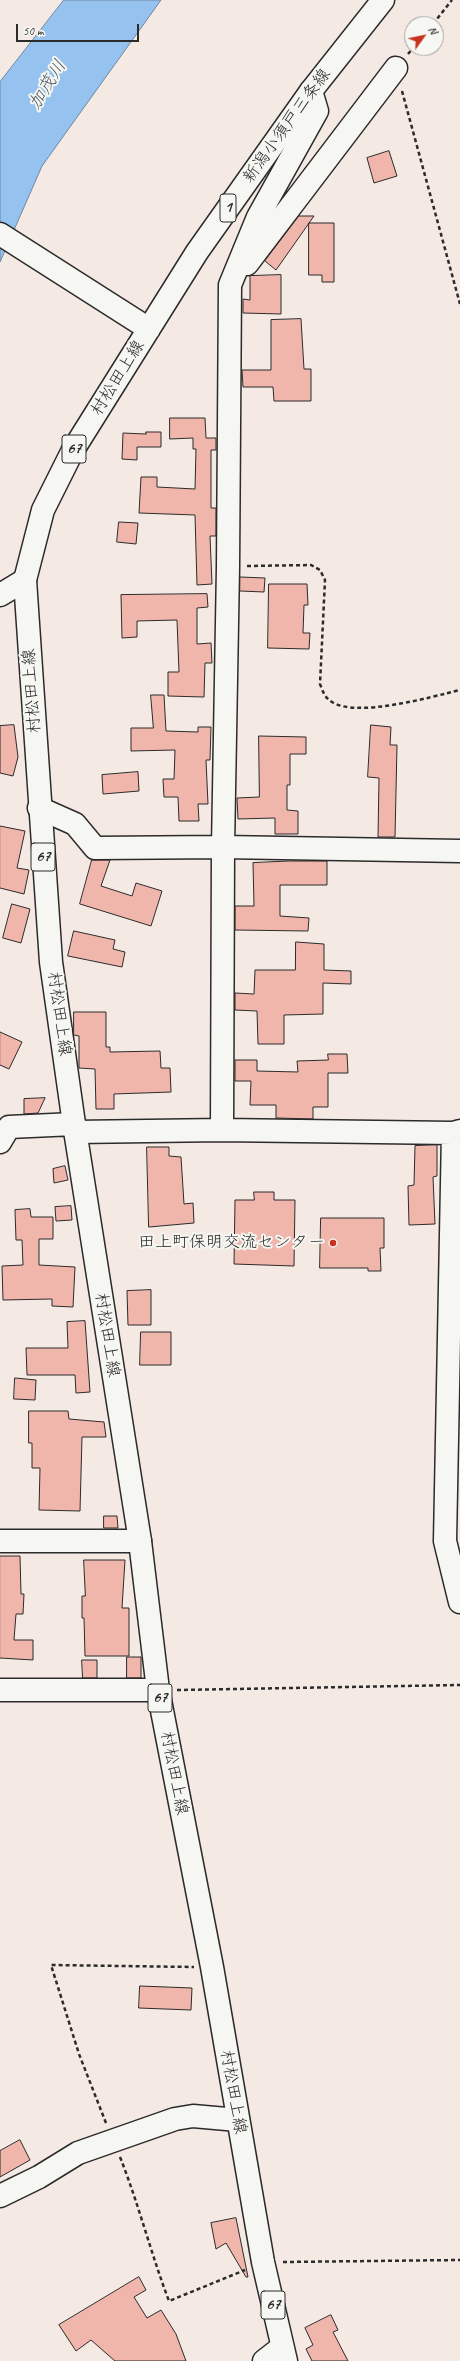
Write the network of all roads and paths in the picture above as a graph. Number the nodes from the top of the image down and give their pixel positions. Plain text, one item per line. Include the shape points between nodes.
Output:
1 (383, 0) edge
2 (452, 0) edge
3 (439, 16) edge
4 (406, 56) edge
5 (396, 68) junction
6 (311, 91) junction
7 (0, 234) edge
8 (230, 285) junction
9 (460, 304) edge
10 (149, 329) junction
11 (228, 566) junction
12 (25, 580) junction
13 (0, 595) edge
14 (460, 690) edge
15 (39, 808) junction
16 (223, 847) junction
17 (460, 851) edge
18 (74, 1128) junction
19 (222, 1130) junction
20 (456, 1132) edge
21 (0, 1142) edge
22 (0, 1541) edge
23 (140, 1541) junction
24 (460, 1602) edge
25 (460, 1685) edge
26 (0, 1690) edge
27 (158, 1690) junction
28 (238, 2120) junction
29 (0, 2196) edge
30 (460, 2260) edge
31 (263, 2262) junction
32 (284, 2354) edge
33 (264, 2361) edge

1 - 6 street, 新潟小須戸三条線 / 1
2 - 3 path
4 - 5 path
5 - 8 street
5 - 9 path
6 - 8 street via 317,111 258,217
6 - 10 street, 新潟小須戸三条線 / 1 via 197,252
7 - 10 street
8 - 11 street
10 - 12 street, 村松田上線 / 67 via 73,450 47,503
11 - 14 path via 311,565 320,570 325,580 320,684 324,696 332,702 344,707 396,706
11 - 16 street
12 - 13 street
12 - 15 street, 村松田上線 / 67
15 - 16 street via 75,824 95,848
15 - 18 street, 村松田上線 / 67 via 52,962
16 - 17 street
16 - 19 street
18 - 19 street
18 - 21 street via 9,1127
18 - 23 street, 村松田上線 / 67
19 - 20 street
20 - 24 street via 445,1541
22 - 23 street
23 - 27 street, 村松田上線 / 67
25 - 27 path
26 - 27 street
27 - 28 street, 村松田上線 / 67 via 212,1967
28 - 29 street via 193,2116 175,2119 78,2153 39,2177
28 - 31 street, 村松田上線 / 67
30 - 31 path
31 - 32 street, 村松田上線 / 67
32 - 33 street

